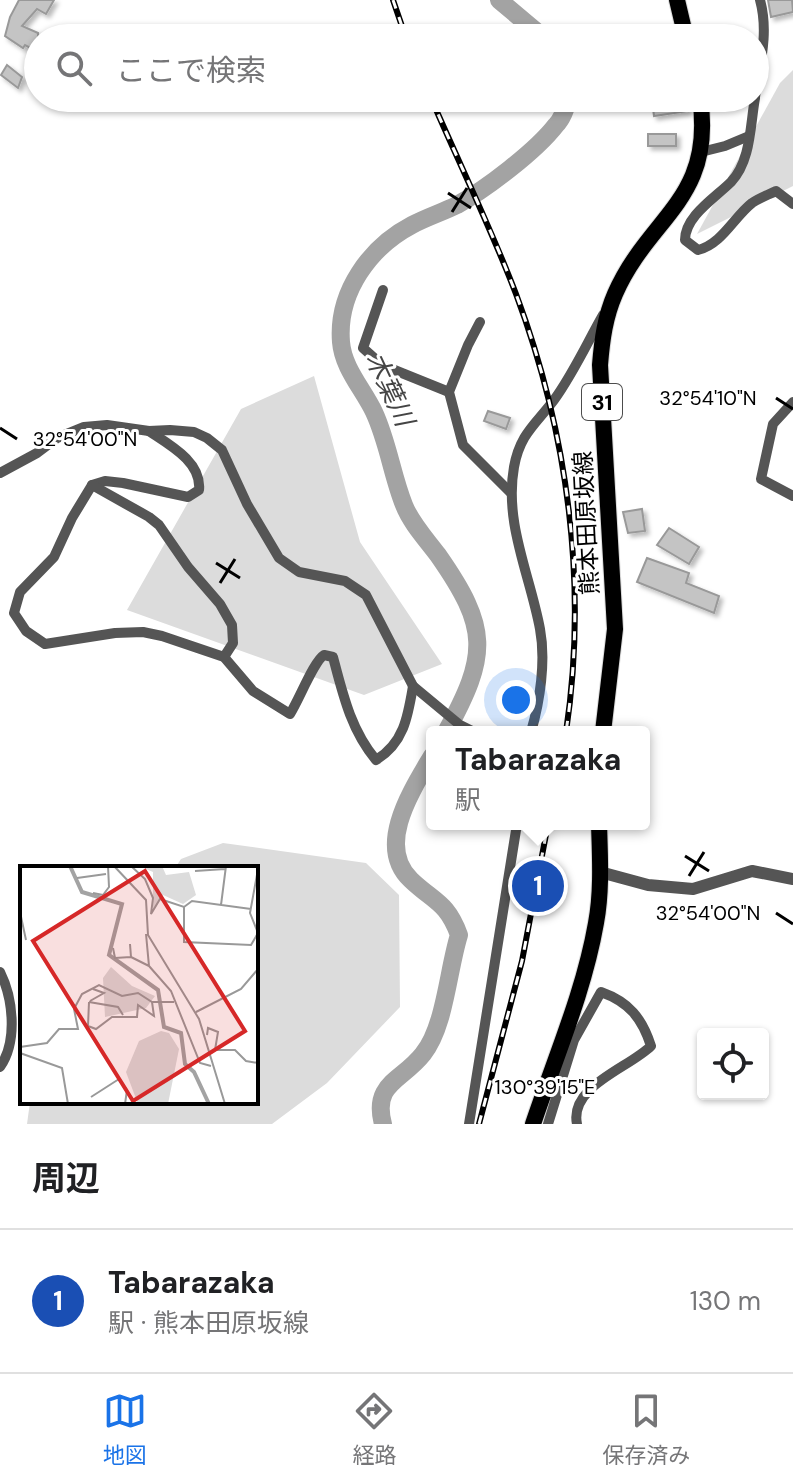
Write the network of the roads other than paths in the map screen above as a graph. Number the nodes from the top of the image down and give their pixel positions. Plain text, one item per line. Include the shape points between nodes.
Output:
1 (677, 0) edge
2 (760, 0) edge
3 (683, 24) edge
4 (765, 24) edge
5 (702, 112) edge
6 (753, 112) edge
7 (749, 136) junction
8 (701, 152) junction
9 (793, 204) edge
10 (383, 290) dead end
11 (616, 292) junction
12 (480, 322) dead end
13 (449, 392) junction
14 (793, 402) edge
15 (149, 431) junction
16 (0, 473) edge
17 (92, 485) junction
18 (511, 493) junction
19 (793, 496) edge
20 (224, 657) junction
21 (413, 686) junction
22 (462, 726) edge
23 (532, 726) edge
24 (604, 726) edge
25 (516, 830) edge
26 (599, 830) edge
27 (600, 872) junction
28 (793, 879) edge
29 (0, 972) edge
30 (0, 1067) edge
31 (469, 1124) edge
32 (533, 1124) edge
33 (548, 1124) edge
34 (577, 1124) edge

1 - 3 main road
2 - 4 street
5 - 8 main road, 熊本田原坂線 / 31
6 - 7 street
7 - 8 street
7 - 9 street via 744,165 693,219 685,240 698,250 706,248 750,205 776,191
8 - 11 main road, 熊本田原坂線 / 31 via 679,204
10 - 13 street via 363,348 382,365
11 - 18 street via 555,399 523,438
11 - 24 main road, 熊本田原坂線 / 31 via 603,332 600,365 615,629
12 - 13 street
13 - 18 street via 463,445
14 - 19 street via 773,424 761,479
15 - 16 street via 84,427
15 - 17 street via 187,460 200,480 199,490 188,497 114,482
15 - 21 street via 194,432 222,450 279,558 299,572 345,581 366,595
17 - 20 street via 159,525 220,604 232,625 233,643
17 - 20 street via 54,557 20,592 14,613 26,631 45,644 143,632
18 - 23 street via 519,550 541,630 540,689
20 - 21 street via 253,691 290,714 318,659 333,657 351,720 376,760 400,737
21 - 22 street
25 - 31 street
26 - 27 main road
27 - 28 street via 648,885 693,889 752,871
27 - 32 main road via 588,963
29 - 30 street via 9,989 11,1018 9,1051
33 - 34 street via 574,1040 601,992 628,1005 644,1022 651,1046 588,1090 575,1117

